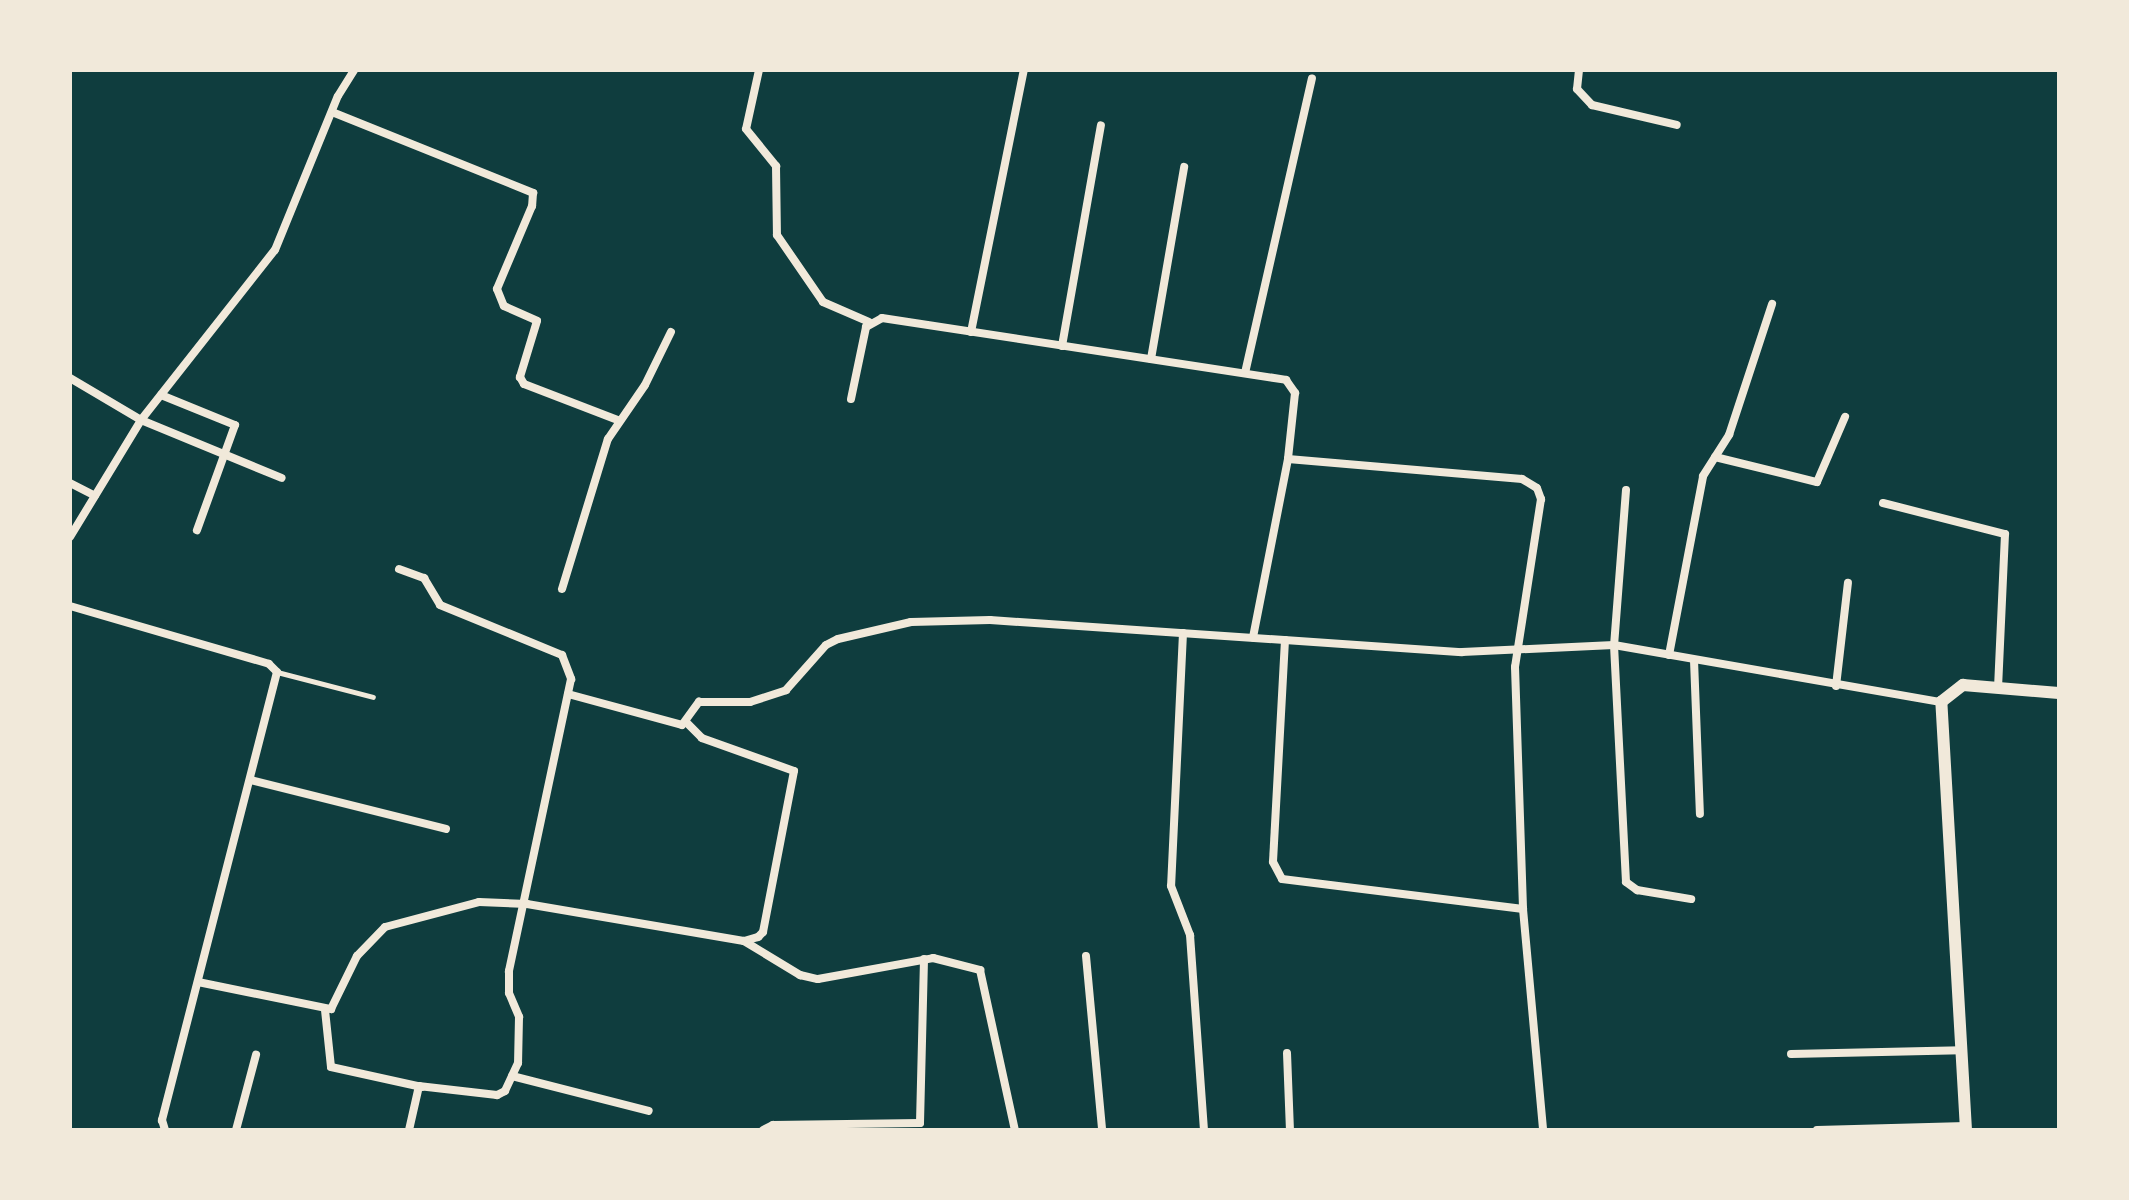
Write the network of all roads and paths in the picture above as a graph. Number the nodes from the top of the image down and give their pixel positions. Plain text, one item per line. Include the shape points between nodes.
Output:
1 (354, 70) edge
2 (759, 70) edge
3 (1024, 70) edge
4 (1579, 70) edge
5 (1312, 79) dead end
6 (332, 112) junction
7 (1101, 125) dead end
8 (1677, 125) dead end
9 (1184, 167) dead end
10 (1772, 304) dead end
11 (869, 322) junction
12 (671, 332) dead end
13 (971, 332) junction
14 (1062, 346) junction
15 (1151, 359) junction
16 (1245, 373) junction
17 (70, 378) edge
18 (161, 395) junction
19 (851, 399) dead end
20 (1845, 417) dead end
21 (141, 420) junction
22 (618, 420) junction
23 (222, 453) junction
24 (1715, 457) junction
25 (1288, 459) junction
26 (282, 478) dead end
27 (70, 483) edge
28 (1626, 490) dead end
29 (95, 496) junction
30 (1883, 503) dead end
31 (197, 530) dead end
32 (70, 537) edge
33 (399, 569) dead end
34 (1848, 583) dead end
35 (562, 589) dead end
36 (70, 606) edge
37 (1183, 633) junction
38 (1253, 638) junction
39 (1285, 640) junction
40 (1614, 645) junction
41 (1519, 652) junction
42 (1669, 655) junction
43 (1694, 660) junction
44 (277, 672) junction
45 (1836, 686) junction
46 (1998, 688) junction
47 (2059, 693) edge
48 (568, 694) junction
49 (373, 697) dead end
50 (1941, 702) junction
51 (687, 723) junction
52 (251, 780) junction
53 (1700, 814) dead end
54 (446, 829) dead end
55 (1691, 899) dead end
56 (527, 904) junction
57 (1523, 909) junction
58 (744, 941) junction
59 (1086, 956) dead end
60 (924, 959) junction
61 (198, 982) junction
62 (325, 1010) junction
63 (1961, 1050) junction
64 (1287, 1053) dead end
65 (1791, 1054) dead end
66 (256, 1055) dead end
67 (512, 1076) junction
68 (422, 1087) junction
69 (649, 1111) dead end
70 (1966, 1128) edge
71 (1884, 1129) edge
72 (165, 1130) edge
73 (236, 1130) edge
74 (409, 1130) edge
75 (763, 1130) edge
76 (1015, 1130) edge
77 (1102, 1130) edge
78 (1204, 1130) edge
79 (1290, 1130) edge
80 (1543, 1130) edge
81 (1817, 1130) edge

1 - 6 street
2 - 11 street via 746,129 776,166 777,235 823,302
3 - 13 street
4 - 8 street via 1577,89 1592,105
5 - 16 street
6 - 18 street via 275,250
6 - 22 street via 533,193 497,289 504,306 537,321 520,377 524,384
7 - 14 street
9 - 15 street
10 - 24 street via 1729,435
11 - 13 street via 882,318
11 - 19 street
12 - 22 street via 645,385
13 - 14 street
14 - 15 street
15 - 16 street
16 - 25 street via 1286,380 1294,387
17 - 21 street
18 - 21 street
18 - 23 street via 233,423
20 - 24 street via 1817,482
21 - 23 street
21 - 29 street
22 - 35 street
23 - 26 street
23 - 31 street
24 - 42 street via 1703,476
25 - 38 street
25 - 41 street via 1529,481 1541,499
27 - 29 street
28 - 40 street
29 - 32 street
30 - 46 street via 2005,534
33 - 48 street via 424,578 440,605 562,655 571,669
34 - 45 street
36 - 44 street via 269,664
37 - 38 street
37 - 51 street via 990,620 911,622 838,639 786,690 750,702 699,702
37 - 78 street via 1171,886 1190,935
38 - 39 street
39 - 41 street
39 - 57 street via 1273,862 1282,879
40 - 41 street
40 - 42 street
40 - 55 street via 1626,882 1637,890
41 - 57 street via 1515,667
42 - 43 street
43 - 45 street
43 - 53 street
44 - 49 lane
44 - 52 street
45 - 50 street
46 - 47 street
46 - 50 street via 1963,685
48 - 51 street via 678,725
48 - 56 street
50 - 63 street
51 - 58 street via 702,738 794,771 763,932
52 - 54 street
52 - 61 street
56 - 58 street
56 - 62 street via 479,902 394,921 357,956 334,1005
56 - 67 street via 509,971 509,993 519,1017 518,1063
57 - 80 street
58 - 60 street via 800,975 818,979
59 - 77 street
60 - 75 street via 920,1123 773,1125
60 - 76 street via 969,964 986,979
61 - 62 street
61 - 72 street via 162,1120
62 - 68 street via 331,1067
63 - 65 street
63 - 70 street
64 - 79 street
66 - 73 street
67 - 68 street via 497,1095
67 - 69 street
68 - 74 street
70 - 71 street
71 - 81 street

